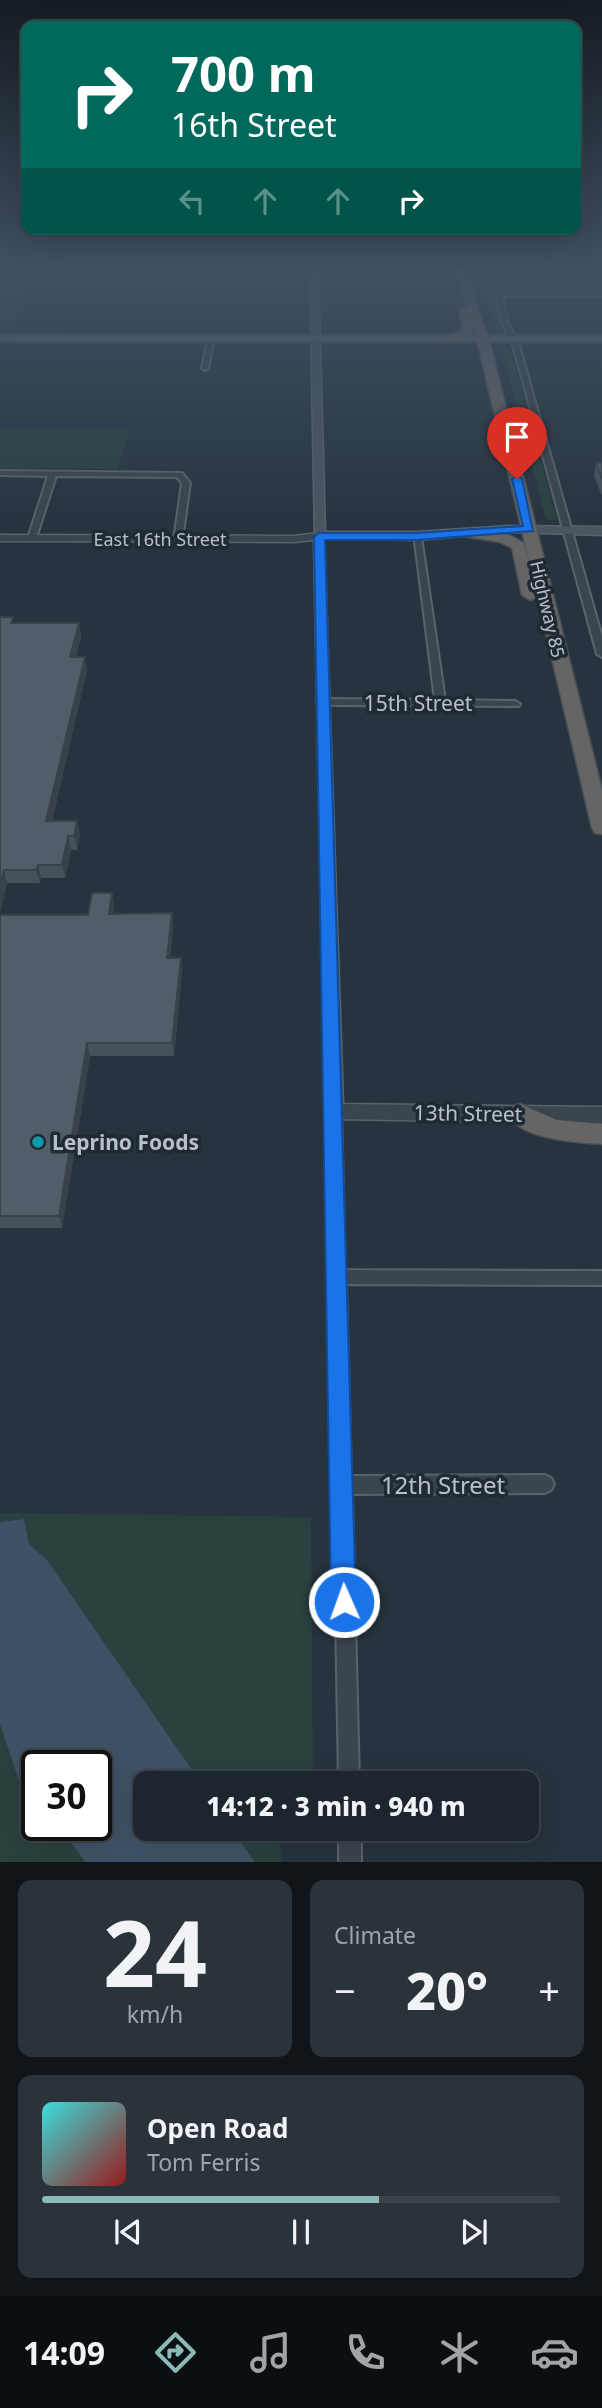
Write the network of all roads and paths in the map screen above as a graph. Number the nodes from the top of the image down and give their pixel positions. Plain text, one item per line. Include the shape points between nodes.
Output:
1 (208, 355) edge
2 (316, 355) edge
3 (475, 355) edge
4 (487, 355) edge
5 (517, 355) edge
6 (205, 368) dead end
7 (494, 387) junction
8 (0, 473) edge
9 (53, 473) junction
10 (529, 529) junction
11 (566, 530) junction
12 (602, 531) edge
13 (469, 533) junction
14 (417, 536) junction
15 (319, 537) junction
16 (0, 538) edge
17 (32, 538) junction
18 (178, 540) junction
19 (550, 618) junction
20 (602, 654) edge
21 (322, 702) junction
22 (440, 703) junction
23 (514, 704) dead end
24 (602, 828) edge
25 (334, 1111) junction
26 (520, 1114) junction
27 (602, 1115) edge
28 (602, 1134) edge
29 (337, 1277) junction
30 (602, 1278) edge
31 (545, 1484) dead end
32 (341, 1485) junction
33 (349, 1771) edge
34 (350, 1841) edge
35 (350, 1862) edge

1 - 6 street
2 - 15 main road
3 - 7 highway via 482,379
4 - 7 highway, Highway 85
5 - 11 street
7 - 10 highway, Highway 85
8 - 9 street
9 - 17 street
9 - 18 street via 180,475 186,482
10 - 11 main road
10 - 13 main road
10 - 19 highway, Highway 85
11 - 12 main road
11 - 20 street
13 - 14 main road
13 - 19 highway via 504,538 519,546 532,603
14 - 15 main road
14 - 22 street
15 - 18 street, East 16th Street
15 - 21 street
16 - 17 street, East 16th Street
17 - 18 street, East 16th Street
19 - 24 highway, Highway 85
21 - 22 street, 15th Street
21 - 25 street
22 - 23 street, 15th Street
25 - 26 street, 13th Street
25 - 29 street
26 - 27 street, 13th Street
26 - 28 highway via 554,1130
29 - 30 street
29 - 32 street
31 - 32 street, 12th Street
32 - 33 street
34 - 35 street

